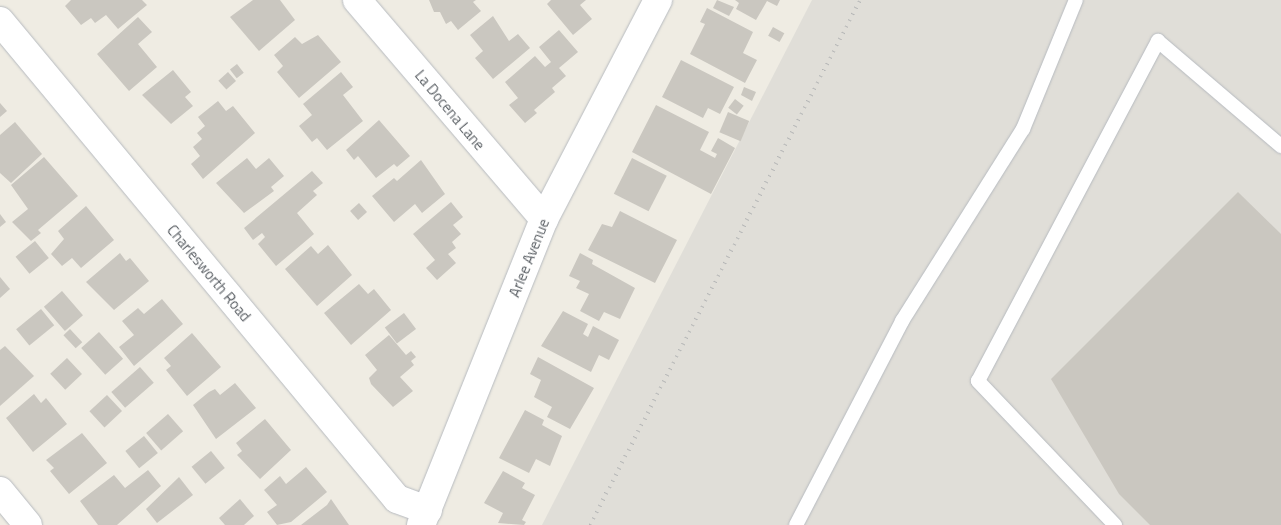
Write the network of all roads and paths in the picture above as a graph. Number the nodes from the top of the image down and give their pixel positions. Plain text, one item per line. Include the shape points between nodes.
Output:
1 (357, 0) edge
2 (658, 0) edge
3 (1076, 0) edge
4 (0, 21) edge
5 (1281, 146) edge
6 (544, 219) junction
7 (0, 491) edge
8 (424, 518) edge
9 (28, 525) edge
10 (796, 525) edge
11 (1115, 525) edge

1 - 6 street, La Docena Lane
2 - 6 street, Arlee Avenue
3 - 10 lane via 1023,130 902,321
4 - 8 street, Charlesworth Road via 397,498
5 - 11 lane via 1158,41 978,381
6 - 8 street, Arlee Avenue
7 - 9 street

